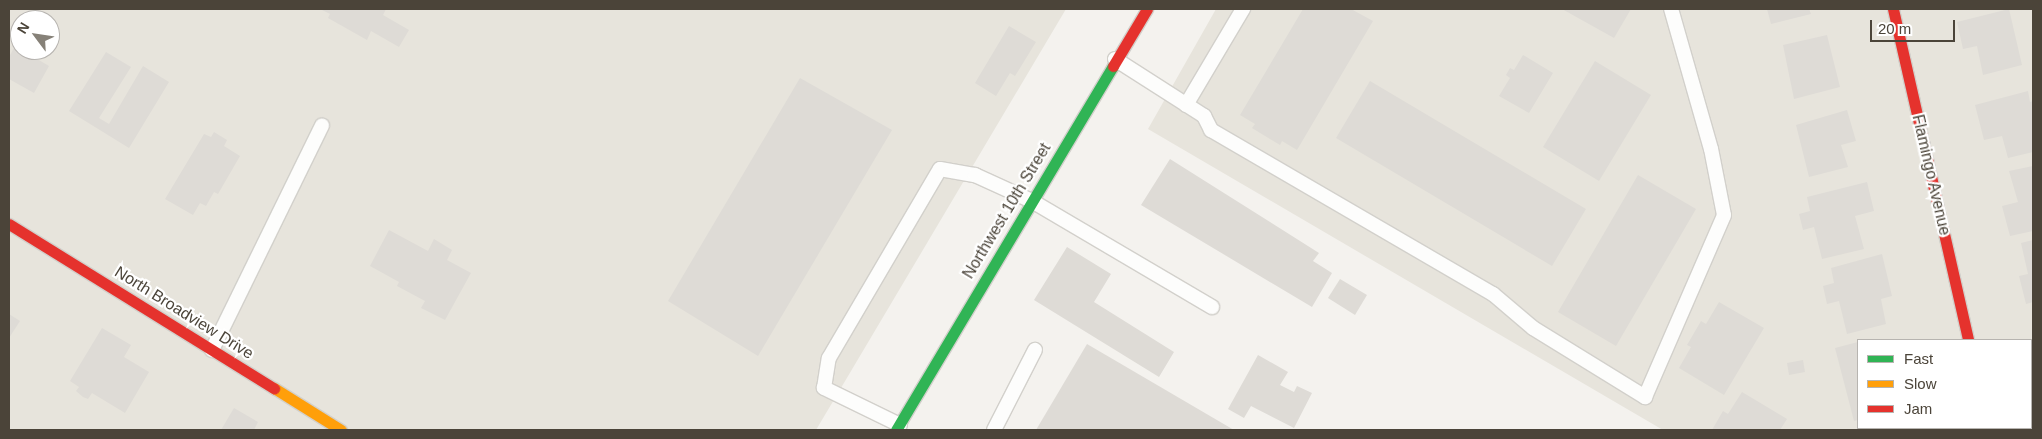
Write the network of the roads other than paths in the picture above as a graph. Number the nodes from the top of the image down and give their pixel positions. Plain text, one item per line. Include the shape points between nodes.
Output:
1 (1147, 9) edge
2 (1243, 9) edge
3 (1670, 9) edge
4 (1893, 9) edge
5 (1116, 59) junction
6 (1186, 105) junction
7 (322, 125) dead end
8 (1032, 201) junction
9 (9, 224) edge
10 (1212, 307) dead end
11 (1968, 339) edge
12 (212, 350) junction
13 (1035, 350) dead end
14 (898, 428) edge
15 (341, 430) edge
16 (994, 430) edge

1 - 5 street, Northwest 10th Street
2 - 6 lane
3 - 6 lane via 1711,149 1724,215 1645,397 1533,328 1494,294 1210,130 1204,116
4 - 11 street, Flamingo Avenue
5 - 6 lane
5 - 8 street, Northwest 10th Street
7 - 12 lane
8 - 10 lane
8 - 14 street, Northwest 10th Street
8 - 14 lane via 975,175 940,168 829,358 824,388
9 - 12 street, North Broadview Drive
12 - 15 street, North Broadview Drive
13 - 16 lane

